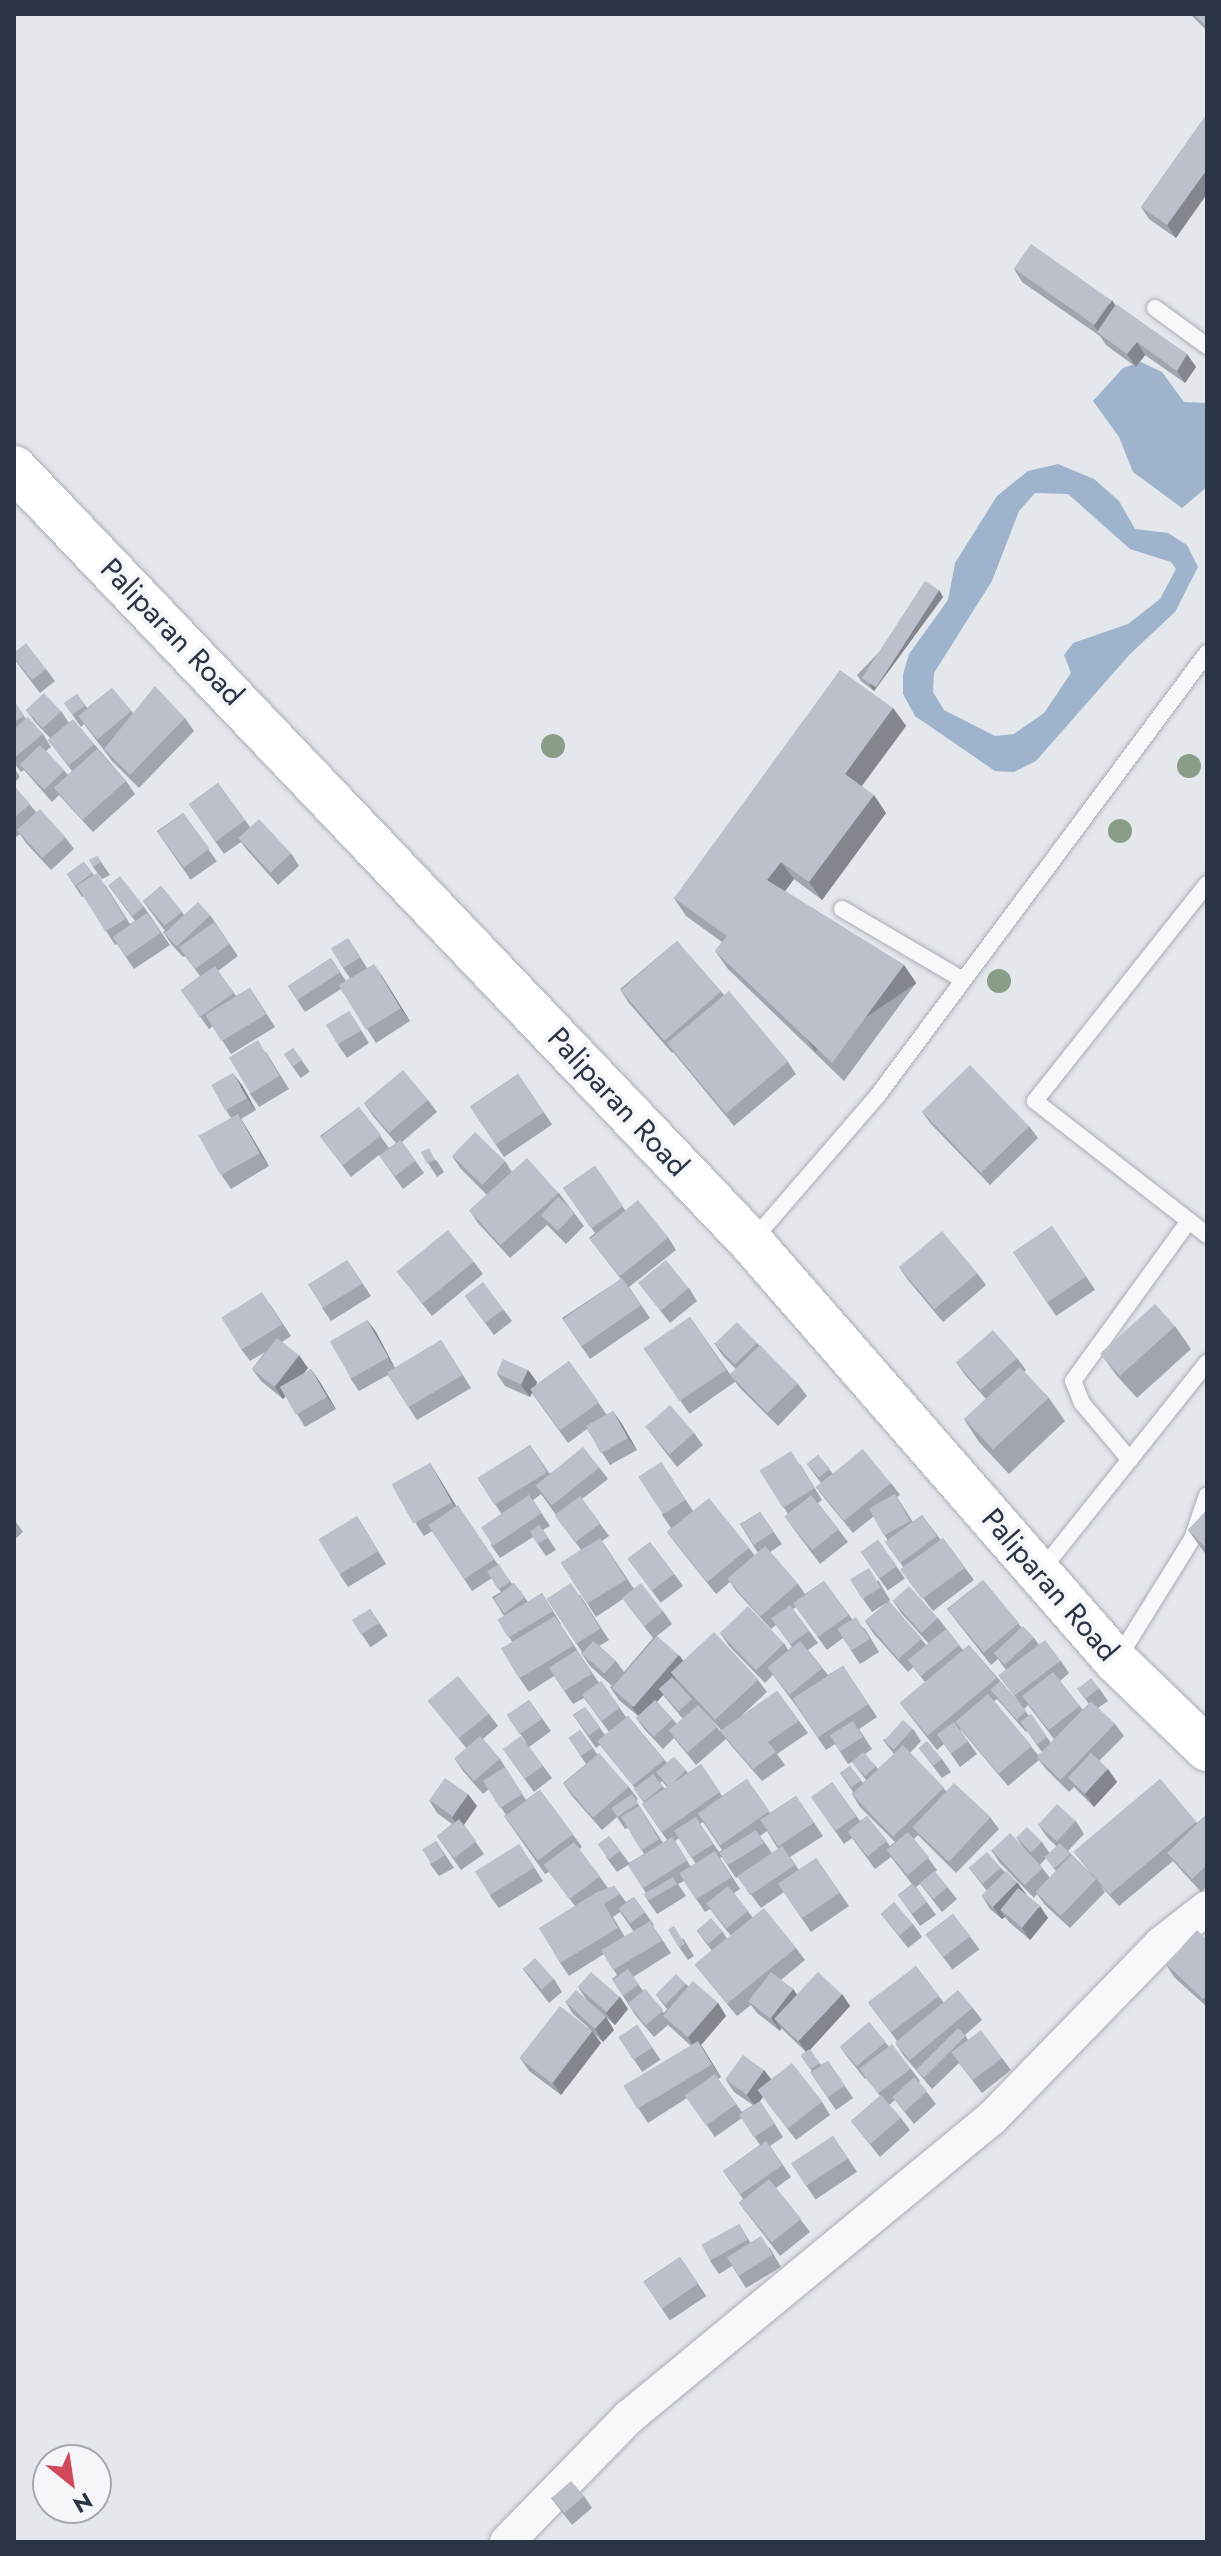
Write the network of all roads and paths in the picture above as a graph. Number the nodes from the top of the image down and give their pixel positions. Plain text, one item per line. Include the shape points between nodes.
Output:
1 (1155, 308) dead end
2 (1207, 346) edge
3 (14, 468) edge
4 (1207, 653) edge
5 (1207, 884) edge
6 (842, 909) dead end
7 (963, 980) junction
8 (1189, 1221) junction
9 (1207, 1235) edge
10 (751, 1242) junction
11 (1207, 1363) edge
12 (1130, 1460) junction
13 (1207, 1495) edge
14 (1039, 1573) junction
15 (1116, 1661) junction
16 (1207, 1749) edge
17 (1207, 1908) edge
18 (507, 2542) edge

1 - 2 lane
3 - 10 main road, Paliparan Road
4 - 7 lane
5 - 8 lane via 1035,1101
6 - 7 lane
7 - 10 lane via 878,1095
8 - 9 lane
8 - 12 lane via 1073,1381 1082,1403
10 - 14 main road, Paliparan Road
11 - 12 lane
12 - 14 lane
13 - 15 lane via 1192,1539
14 - 15 main road, Paliparan Road
15 - 16 main road, Paliparan Road
17 - 18 street via 1161,1944 991,2119 629,2417

